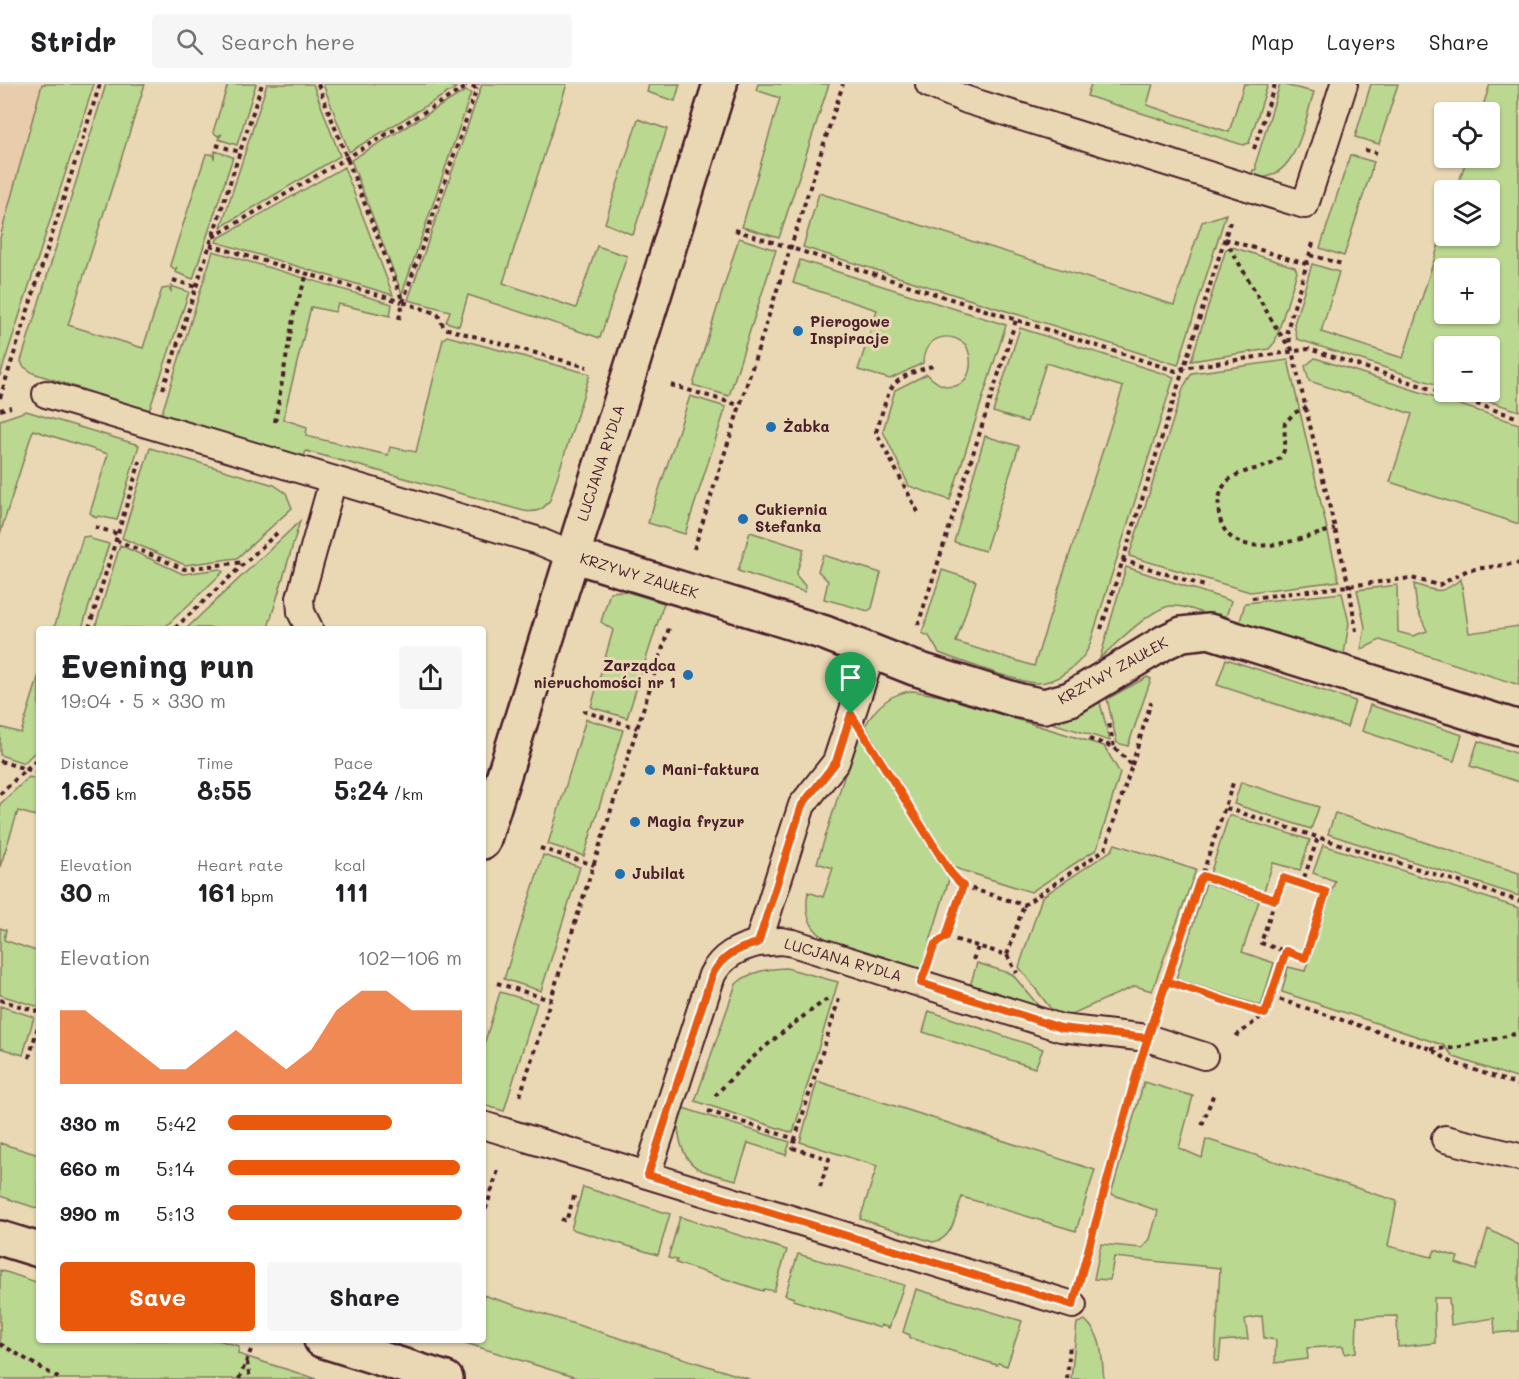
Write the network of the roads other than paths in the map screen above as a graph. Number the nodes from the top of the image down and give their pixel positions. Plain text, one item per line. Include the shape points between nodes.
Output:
1 (720, 84) edge
2 (929, 84) edge
3 (1344, 84) edge
4 (46, 394) dead end
5 (333, 480) junction
6 (572, 555) junction
7 (308, 626) edge
8 (872, 653) junction
9 (1519, 728) edge
10 (486, 832) edge
11 (758, 943) junction
12 (1204, 1056) dead end
13 (486, 1126) edge
14 (1445, 1139) dead end
15 (1519, 1157) edge
16 (648, 1175) junction
17 (0, 1238) edge
18 (36, 1249) edge
19 (1073, 1305) road end
20 (334, 1343) edge
21 (446, 1379) edge

1 - 6 street, LUCJANA RYDLA
2 - 3 lane via 967,100 1305,205
4 - 5 lane
5 - 6 lane via 536,540
5 - 7 lane via 300,598
6 - 8 street, KRZYWY ZAUŁEK via 825,633
6 - 10 street, LUCJANA RYDLA
8 - 9 street, KRZYWY ZAUŁEK via 1044,706 1070,699 1182,634 1209,631
8 - 11 lane via 836,762 802,805
11 - 12 lane, LUCJANA RYDLA via 793,943 1061,1028 1147,1038
11 - 16 lane, LUCJANA RYDLA via 734,951 712,975
13 - 16 lane
14 - 15 lane
16 - 19 lane
17 - 18 street
20 - 21 street

